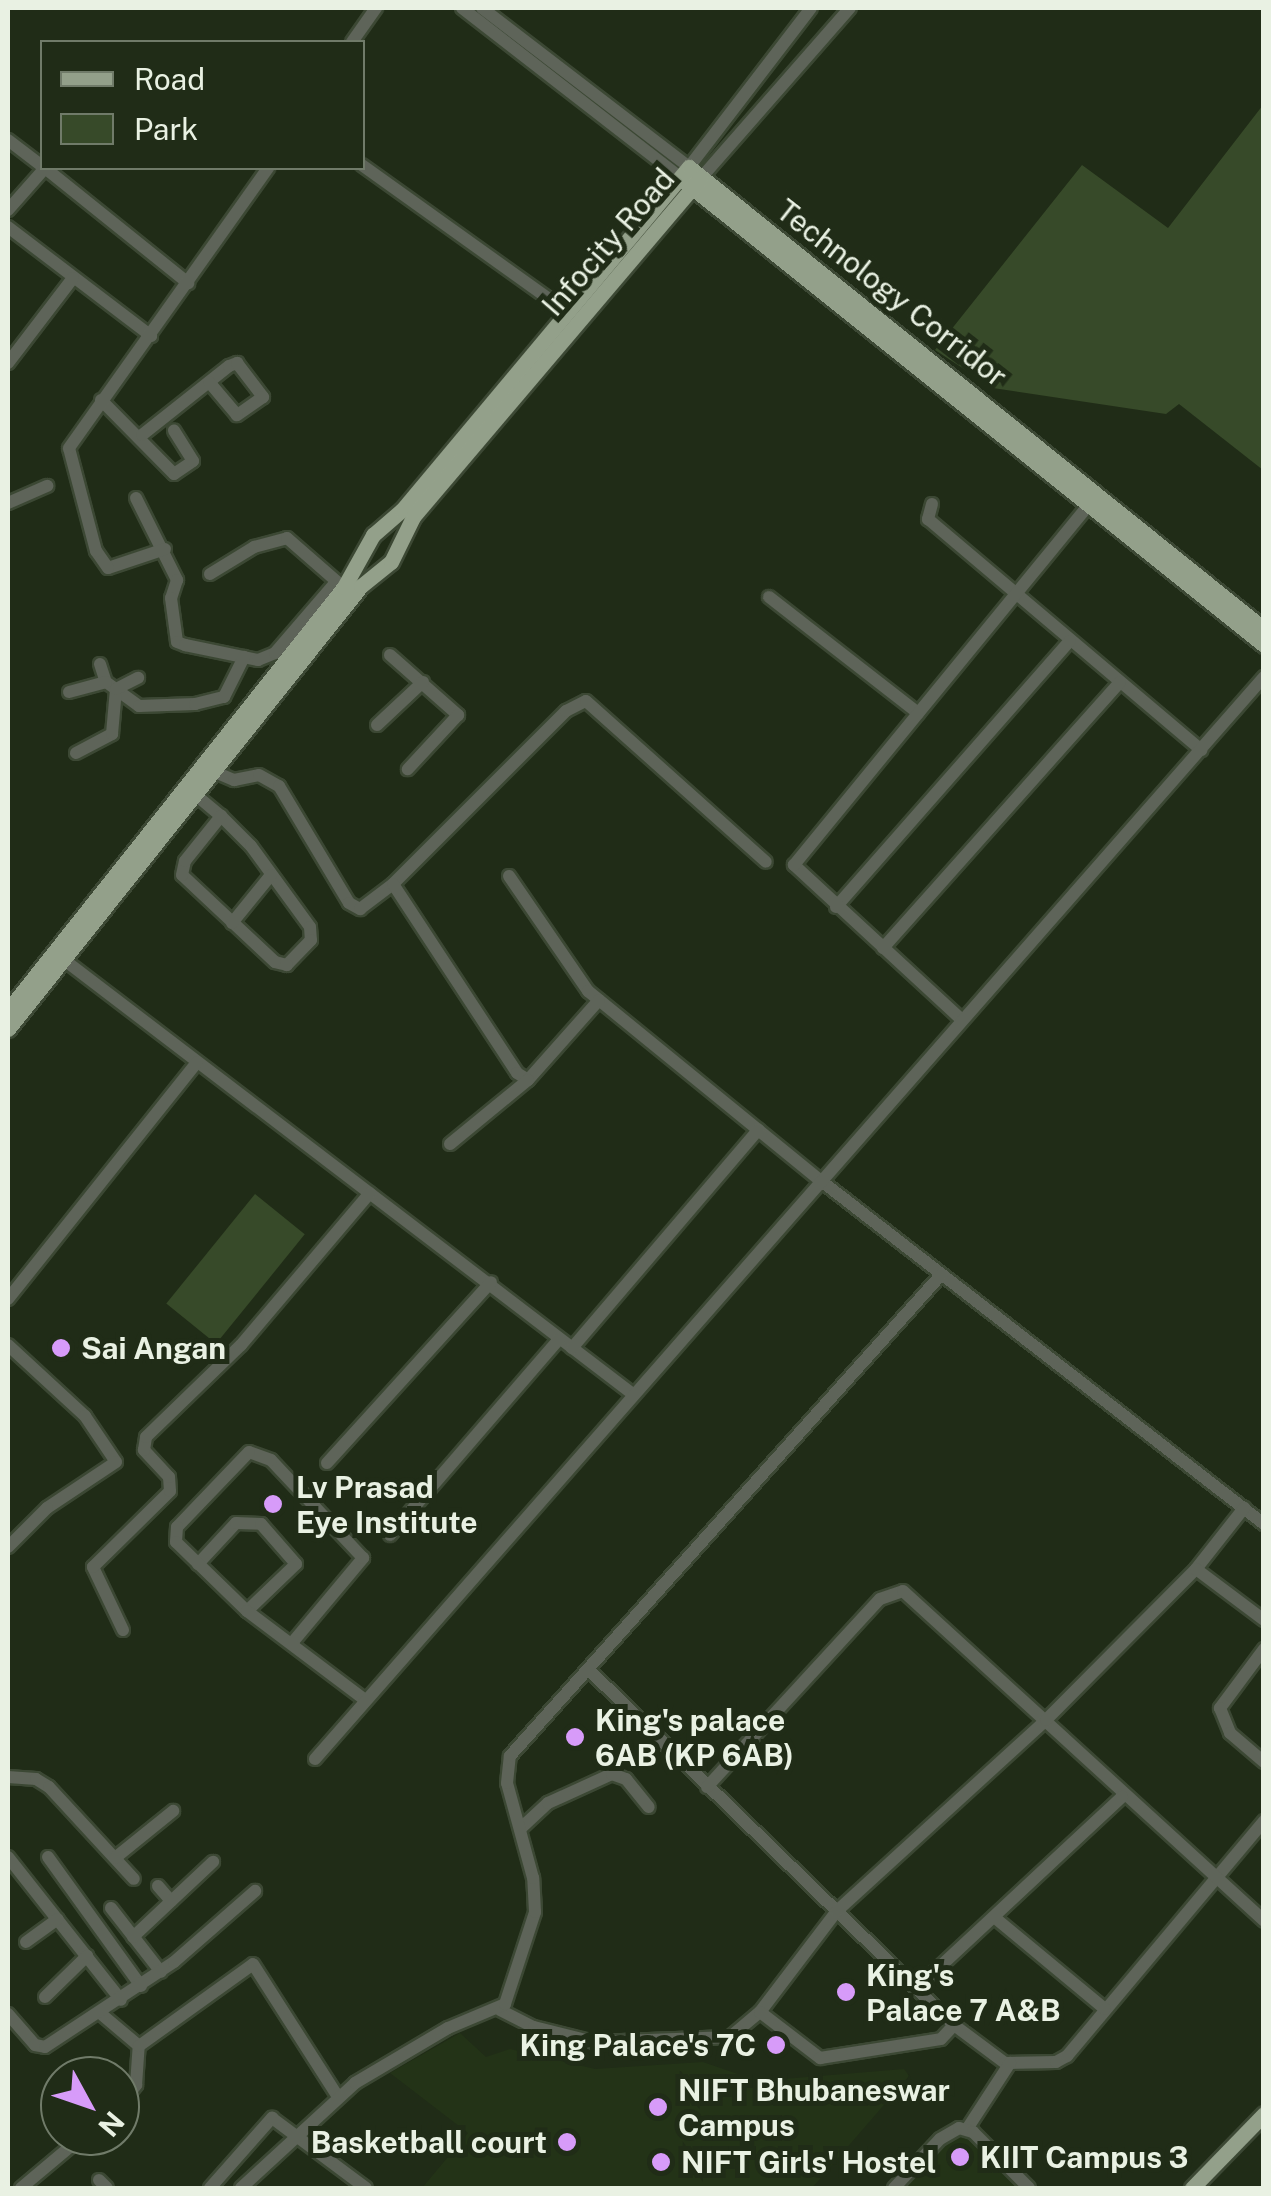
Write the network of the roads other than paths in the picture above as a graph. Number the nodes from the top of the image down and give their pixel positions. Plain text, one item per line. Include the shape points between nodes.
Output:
1 (376, 8) edge
2 (462, 8) edge
3 (482, 8) edge
4 (811, 8) edge
5 (850, 8) edge
6 (353, 40) edge
7 (8, 140) edge
8 (40, 164) edge
9 (365, 167) edge
10 (41, 170) edge
11 (48, 170) edge
12 (267, 170) edge
13 (690, 177) junction
14 (8, 210) edge
15 (8, 226) edge
16 (73, 278) junction
17 (188, 283) junction
18 (566, 312) junction
19 (151, 336) junction
20 (8, 363) edge
21 (209, 382) dead end
22 (101, 400) junction
23 (174, 431) dead end
24 (142, 435) junction
25 (47, 486) dead end
26 (136, 498) dead end
27 (8, 504) edge
28 (932, 504) dead end
29 (1090, 504) junction
30 (408, 514) junction
31 (1132, 529) junction
32 (165, 549) junction
33 (210, 574) dead end
34 (348, 583) junction
35 (1016, 593) junction
36 (768, 597) dead end
37 (1264, 629) edge
38 (1070, 640) junction
39 (1264, 645) edge
40 (390, 654) dead end
41 (244, 657) junction
42 (100, 664) dead end
43 (1264, 677) edge
44 (138, 678) dead end
45 (423, 682) junction
46 (1120, 682) junction
47 (111, 686) junction
48 (69, 692) dead end
49 (918, 714) junction
50 (378, 725) dead end
51 (1202, 750) junction
52 (76, 753) dead end
53 (408, 769) dead end
54 (215, 772) junction
55 (196, 796) junction
56 (221, 816) junction
57 (766, 862) dead end
58 (271, 876) junction
59 (509, 876) dead end
60 (394, 884) junction
61 (107, 893) junction
62 (836, 908) junction
63 (232, 923) junction
64 (883, 948) junction
65 (62, 960) junction
66 (599, 1000) junction
67 (8, 1010) edge
68 (962, 1020) junction
69 (8, 1028) edge
70 (198, 1062) junction
71 (528, 1080) junction
72 (758, 1130) junction
73 (450, 1144) dead end
74 (820, 1180) junction
75 (370, 1193) junction
76 (940, 1276) junction
77 (490, 1282) junction
78 (8, 1300) edge
79 (559, 1338) junction
80 (8, 1345) edge
81 (572, 1348) junction
82 (634, 1395) junction
83 (327, 1463) dead end
84 (1244, 1508) junction
85 (1264, 1524) edge
86 (390, 1535) dead end
87 (8, 1546) edge
88 (198, 1564) junction
89 (1196, 1569) junction
90 (248, 1611) junction
91 (1264, 1620) edge
92 (123, 1630) dead end
93 (292, 1643) junction
94 (1264, 1648) edge
95 (588, 1669) junction
96 (365, 1700) junction
97 (1046, 1720) junction
98 (314, 1759) dead end
99 (1264, 1762) edge
100 (8, 1777) edge
101 (707, 1787) junction
102 (1122, 1797) junction
103 (649, 1807) dead end
104 (174, 1811) dead end
105 (1264, 1822) edge
106 (520, 1829) junction
107 (8, 1858) edge
108 (48, 1858) dead end
109 (115, 1858) junction
110 (213, 1862) dead end
111 (1211, 1878) junction
112 (134, 1879) dead end
113 (158, 1886) dead end
114 (255, 1891) dead end
115 (172, 1900) junction
116 (111, 1908) dead end
117 (837, 1911) junction
118 (994, 1916) junction
119 (58, 1919) junction
120 (1264, 1921) edge
121 (133, 1937) junction
122 (26, 1942) dead end
123 (87, 1956) junction
124 (161, 1972) junction
125 (141, 1986) junction
126 (916, 1989) junction
127 (45, 1996) dead end
128 (121, 2000) junction
129 (1105, 2009) junction
130 (500, 2010) junction
131 (760, 2012) junction
132 (100, 2013) junction
133 (8, 2014) edge
134 (954, 2025) junction
135 (139, 2046) junction
136 (138, 2056) edge
137 (1010, 2063) junction
138 (338, 2097) junction
139 (1264, 2114) edge
140 (967, 2129) junction
141 (295, 2135) junction
142 (59, 2156) edge
143 (1203, 2185) edge
144 (21, 2188) edge
145 (210, 2188) edge
146 (242, 2188) edge
147 (366, 2188) edge
148 (894, 2188) edge
149 (1029, 2188) edge

1 - 6 street
2 - 13 street
3 - 13 street, Technology Corridor
4 - 13 street, Infocity Road
5 - 13 street, Infocity Road
7 - 8 street
9 - 18 street
10 - 14 street
11 - 17 street
12 - 17 street
13 - 18 main road, Infocity Road
13 - 29 main road
13 - 30 main road, Infocity Road
13 - 31 main road, Technology Corridor
15 - 16 street
16 - 19 street
16 - 20 street
17 - 19 street
18 - 30 main road, Infocity Road
19 - 22 street
21 - 24 street
22 - 24 street
22 - 32 street via 69,448 96,551 108,568
23 - 24 street via 193,460 174,474
25 - 27 street
26 - 32 street
28 - 35 street via 928,519
29 - 31 main road
29 - 35 street
30 - 34 main road, Infocity Road via 373,534
30 - 34 main road, Infocity Road via 390,562
31 - 37 main road, Technology Corridor
31 - 39 main road
32 - 41 street via 177,580 171,598 177,642
33 - 34 street via 254,547 286,538
34 - 41 street via 276,653
34 - 54 main road, Infocity Road
34 - 61 main road, Infocity Road
35 - 38 street
35 - 49 street
36 - 49 street
38 - 46 street
38 - 62 street
40 - 45 street
41 - 47 street via 224,698 212,701 140,706
42 - 47 street
43 - 51 street
44 - 47 street
45 - 50 street
45 - 53 street via 455,710 458,721
46 - 51 street
46 - 64 street
47 - 48 street
47 - 52 street via 112,734
49 - 62 street via 794,865
51 - 68 street
54 - 55 main road, Infocity Road
54 - 60 street via 234,780 260,775 278,786 354,908
55 - 56 street
55 - 61 main road, Infocity Road
56 - 58 street
56 - 63 street via 185,861 182,875
57 - 60 street via 586,701 566,711
58 - 63 street
58 - 63 street via 313,934 293,962 275,962
59 - 66 street via 572,973
60 - 71 street
61 - 65 main road, Infocity Road
61 - 67 main road, Infocity Road
62 - 64 street
64 - 68 street
65 - 69 main road, Infocity Road
65 - 70 street
66 - 71 street
66 - 72 street
68 - 74 street
70 - 75 street
70 - 78 street
71 - 73 street
72 - 74 street
72 - 81 street
74 - 76 street
74 - 82 street
75 - 77 street
75 - 92 street via 241,1345 146,1438 144,1450 170,1477 170,1491 94,1567
76 - 84 street
76 - 95 street
77 - 79 street
77 - 83 street
79 - 81 street
79 - 86 street
80 - 87 street via 84,1416 116,1462 47,1508
81 - 82 street
82 - 96 street
84 - 85 street
84 - 89 street
88 - 90 street
88 - 90 street via 236,1524 261,1524 296,1564
88 - 93 street via 176,1542 176,1527 240,1458 260,1452 364,1558
89 - 91 street
89 - 97 street
90 - 93 street
93 - 96 street
94 - 99 street via 1220,1708 1230,1733
95 - 101 street
95 - 106 street via 510,1756 507,1784
96 - 98 street
97 - 101 street via 916,1597 893,1590
97 - 102 street
97 - 117 street
100 - 109 street via 49,1787
101 - 117 street
102 - 111 street
102 - 118 street
103 - 106 street via 626,1779 612,1774 548,1803
104 - 109 street
105 - 111 street
106 - 130 street via 535,1912
107 - 119 street
108 - 125 street
109 - 112 street
110 - 115 street
111 - 120 street
111 - 129 street
113 - 115 street
114 - 124 street
115 - 121 street
116 - 121 street
117 - 126 street
117 - 131 street
118 - 126 street
118 - 129 street
119 - 122 street
119 - 123 street
121 - 124 street
123 - 127 street
123 - 128 street
124 - 125 street
125 - 128 street
126 - 134 street
128 - 132 street
129 - 137 street via 1067,2056
130 - 131 street via 534,2027 594,2042 730,2037
130 - 138 street via 448,2028
131 - 134 street via 820,2058 941,2039
132 - 133 street via 40,2048
132 - 135 street
134 - 137 street
135 - 136 street
135 - 138 street via 253,1964
137 - 140 street
138 - 141 street
139 - 143 main road
140 - 148 street via 940,2139
140 - 149 street
141 - 145 street via 267,2118
141 - 146 street
141 - 147 street
142 - 144 street

